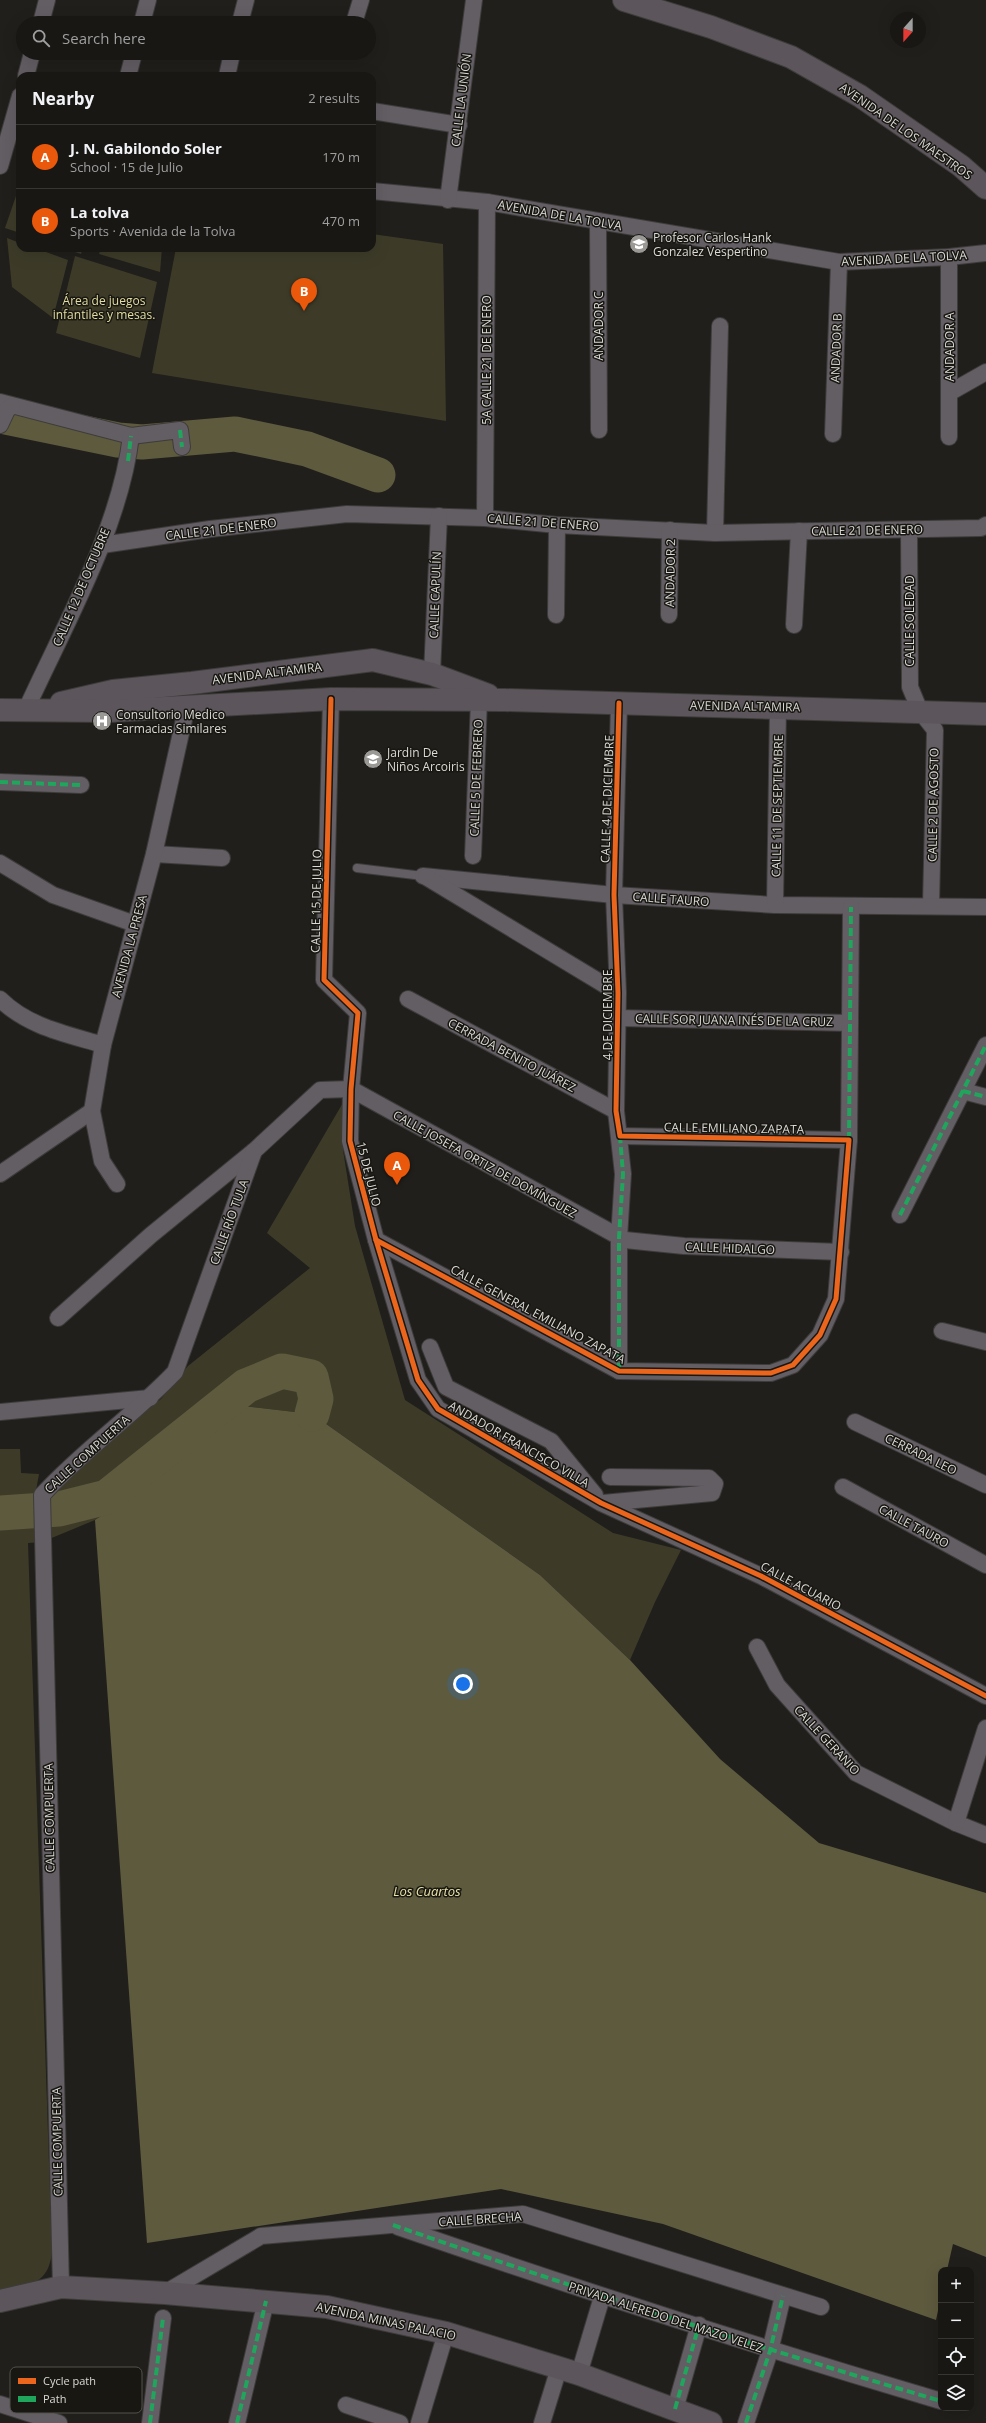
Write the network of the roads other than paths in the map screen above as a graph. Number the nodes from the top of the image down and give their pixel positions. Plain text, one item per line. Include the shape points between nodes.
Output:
1 (47, 0) edge
2 (148, 0) edge
3 (246, 0) edge
4 (362, 0) edge
5 (474, 0) edge
6 (624, 0) edge
7 (43, 16) edge
8 (144, 16) edge
9 (242, 16) edge
10 (356, 16) edge
11 (30, 60) edge
12 (132, 60) edge
13 (230, 60) edge
14 (27, 72) edge
15 (129, 72) edge
16 (227, 72) edge
17 (376, 112) edge
18 (16, 113) edge
19 (458, 125) junction
20 (9, 142) edge
21 (0, 166) edge
22 (986, 188) edge
23 (376, 191) edge
24 (448, 200) junction
25 (487, 202) junction
26 (598, 221) junction
27 (986, 253) edge
28 (949, 257) junction
29 (839, 262) junction
30 (720, 326) dead end
31 (986, 372) edge
32 (949, 393) junction
33 (4, 413) edge
34 (599, 430) dead end
35 (833, 434) dead end
36 (131, 436) junction
37 (949, 437) dead end
38 (182, 447) dead end
39 (439, 516) junction
40 (485, 518) junction
41 (557, 525) junction
42 (986, 525) edge
43 (670, 530) junction
44 (909, 530) junction
45 (799, 531) junction
46 (715, 533) junction
47 (102, 544) junction
48 (556, 615) dead end
49 (669, 615) dead end
50 (794, 625) dead end
51 (432, 674) junction
52 (331, 699) junction
53 (480, 700) junction
54 (504, 700) junction
55 (619, 703) junction
56 (187, 706) junction
57 (778, 707) junction
58 (0, 710) edge
59 (920, 711) junction
60 (25, 712) junction
61 (986, 714) edge
62 (0, 782) edge
63 (81, 785) dead end
64 (154, 854) junction
65 (473, 856) dead end
66 (222, 858) dead end
67 (0, 863) edge
68 (357, 868) dead end
69 (423, 876) junction
70 (614, 895) junction
71 (775, 905) junction
72 (932, 905) junction
73 (986, 907) edge
74 (851, 908) junction
75 (135, 924) junction
76 (618, 993) junction
77 (0, 999) edge
78 (408, 999) dead end
79 (617, 1018) junction
80 (850, 1023) junction
81 (103, 1045) junction
82 (986, 1046) edge
83 (351, 1089) junction
84 (963, 1091) junction
85 (986, 1097) edge
86 (92, 1111) junction
87 (616, 1111) junction
88 (620, 1136) junction
89 (849, 1140) junction
90 (254, 1151) junction
91 (0, 1174) edge
92 (117, 1184) dead end
93 (900, 1215) dead end
94 (619, 1238) junction
95 (376, 1240) junction
96 (841, 1252) junction
97 (58, 1318) dead end
98 (942, 1331) dead end
99 (986, 1342) edge
100 (430, 1347) dead end
101 (619, 1371) junction
102 (150, 1398) junction
103 (2, 1411) edge
104 (855, 1422) dead end
105 (610, 1477) dead end
106 (986, 1485) edge
107 (843, 1487) dead end
108 (601, 1503) junction
109 (986, 1564) edge
110 (758, 1647) dead end
111 (986, 1696) edge
112 (986, 1728) edge
113 (956, 1823) junction
114 (986, 1835) edge
115 (393, 2225) junction
116 (61, 2287) junction
117 (165, 2292) junction
118 (783, 2296) junction
119 (602, 2297) junction
120 (0, 2301) edge
121 (266, 2301) junction
122 (821, 2307) dead end
123 (163, 2318) dead end
124 (699, 2325) junction
125 (446, 2333) junction
126 (770, 2351) junction
127 (569, 2371) junction
128 (938, 2400) edge
129 (0, 2404) edge
130 (346, 2405) dead end
131 (10, 2407) edge
132 (675, 2409) junction
133 (28, 2413) edge
134 (59, 2423) edge
135 (150, 2423) edge
136 (237, 2423) edge
137 (400, 2423) edge
138 (419, 2423) edge
139 (542, 2423) edge
140 (711, 2423) edge
141 (746, 2423) edge

1 - 7 street
2 - 8 street
3 - 9 street
4 - 10 street
5 - 19 street, CALLE LA UNIÓN
6 - 22 street, AVENIDA DE LOS MAESTROS via 711,27 791,57 860,96 961,166
11 - 14 street
12 - 15 street
13 - 16 street
17 - 19 street
18 - 20 street
19 - 24 street, CALLE LA UNIÓN
20 - 21 street
23 - 24 street, AVENIDA DE LA TOLVA
24 - 25 street, AVENIDA DE LA TOLVA
25 - 26 street, AVENIDA DE LA TOLVA
25 - 40 street, 5A CALLE 21 DE ENERO
26 - 29 street, AVENIDA DE LA TOLVA
26 - 34 street, ANDADOR C
27 - 28 street, AVENIDA DE LA TOLVA
28 - 29 street, AVENIDA DE LA TOLVA
28 - 32 street, ANDADOR A
29 - 35 street, ANDADOR B
30 - 46 street
31 - 32 street
32 - 37 street, ANDADOR A
33 - 36 street
36 - 38 street via 180,430
36 - 47 street, CALLE 12 DE OCTUBRE via 128,462
39 - 40 street, CALLE 21 DE ENERO
39 - 47 street, CALLE 21 DE ENERO via 347,514
39 - 51 street, CALLE CAPULÍN
40 - 41 street, CALLE 21 DE ENERO
41 - 43 street, CALLE 21 DE ENERO
41 - 48 street
42 - 44 street, CALLE 21 DE ENERO via 981,528
43 - 46 street, CALLE 21 DE ENERO
43 - 49 street, ANDADOR 2
44 - 45 street, CALLE 21 DE ENERO
44 - 59 street, CALLE SOLEDAD via 910,687
45 - 46 street, CALLE 21 DE ENERO
45 - 50 street
47 - 60 street, CALLE 12 DE OCTUBRE
51 - 54 street, AVENIDA ALTAMIRA
51 - 60 street, AVENIDA ALTAMIRA via 373,660 192,683 113,690
52 - 53 street, AVENIDA ALTAMIRA
52 - 56 street, AVENIDA ALTAMIRA
52 - 83 street, CALLE 15 DE JULIO via 324,980 358,1013
53 - 54 street, AVENIDA ALTAMIRA
53 - 65 street, CALLE 5 DE FEBRERO
54 - 55 street, AVENIDA ALTAMIRA
55 - 57 street, AVENIDA ALTAMIRA
55 - 70 street, CALLE 4 DE DICIEMBRE
56 - 60 street, AVENIDA ALTAMIRA via 110,711
56 - 64 street, AVENIDA LA PRESA
57 - 59 street, AVENIDA ALTAMIRA
57 - 71 street, CALLE 11 DE SEPTIEMBRE
58 - 60 street, AVENIDA ALTAMIRA
59 - 61 street, AVENIDA ALTAMIRA
59 - 72 street, CALLE 2 DE AGOSTO via 935,730
62 - 63 street
64 - 66 street
64 - 75 street, AVENIDA LA PRESA
67 - 75 street via 53,895
68 - 69 lane, CALLE TAURO
69 - 70 street, CALLE TAURO
69 - 76 street
70 - 71 street, CALLE TAURO
70 - 76 street, 4 DE DICIEMBRE
71 - 74 street, CALLE TAURO
72 - 73 street, CALLE TAURO
72 - 74 street, CALLE TAURO
74 - 80 street, CALLE GENERAL EMILIANO ZAPATA
75 - 81 street, AVENIDA LA PRESA
76 - 79 street, 4 DE DICIEMBRE
77 - 81 street via 9,1008 36,1024
78 - 87 street, CERRADA BENITO JUÁREZ
79 - 80 street, CALLE SOR JUANA INÉS DE LA CRUZ
79 - 87 street, 4 DE DICIEMBRE
80 - 89 street, CALLE GENERAL EMILIANO ZAPATA
81 - 86 street, AVENIDA LA PRESA
82 - 84 street
83 - 90 street, CALLE RÍO TULA via 320,1090
83 - 94 street, CALLE JOSEFA ORTIZ DE DOMÍNGUEZ
83 - 95 street, 15 DE JULIO via 350,1141
84 - 85 street
84 - 93 street
86 - 91 street
86 - 92 street, AVENIDA LA PRESA via 102,1161
87 - 88 street, 4 DE DICIEMBRE
88 - 89 street, CALLE EMILIANO ZAPATA
88 - 94 street via 623,1174
89 - 96 street, CALLE GENERAL EMILIANO ZAPATA
90 - 97 street via 151,1235
90 - 102 street, CALLE RÍO TULA via 175,1372
94 - 96 street, CALLE HIDALGO via 684,1246
94 - 101 street
95 - 101 street, CALLE GENERAL EMILIANO ZAPATA
95 - 108 street, ANDADOR FRANCISCO VILLA via 418,1380 438,1409
96 - 101 street, CALLE GENERAL EMILIANO ZAPATA via 836,1299 820,1335 793,1366 771,1373
98 - 99 street
100 - 108 street, ANDADOR FRANCISCO VILLA via 446,1387 551,1441
102 - 103 street
102 - 116 street, CALLE COMPUERTA via 61,1474 42,1495
104 - 106 street, CERRADA LEO
105 - 108 street via 709,1478 715,1484 712,1494
107 - 109 street, CALLE TAURO
108 - 111 street, CALLE ACUARIO via 761,1576
110 - 113 street, CALLE GERANIO via 776,1685 856,1774
112 - 113 street
113 - 114 street, CALLE GERANIO
115 - 117 street, CALLE BRECHA via 261,2236
115 - 118 street, CALLE BRECHA via 523,2214
115 - 119 street, PRIVADA ALFREDO DEL MAZO VELEZ
116 - 117 street, AVENIDA MINAS PALACIO
116 - 120 street, AVENIDA MINAS PALACIO
117 - 121 street, AVENIDA MINAS PALACIO
118 - 122 street, CALLE BRECHA
118 - 126 street
119 - 124 street, PRIVADA ALFREDO DEL MAZO VELEZ
119 - 127 street
121 - 125 street, AVENIDA MINAS PALACIO via 327,2307
121 - 136 street
123 - 135 street
124 - 126 street, PRIVADA ALFREDO DEL MAZO VELEZ
124 - 132 street
125 - 127 street, AVENIDA MINAS PALACIO
125 - 138 street
126 - 128 street, PRIVADA ALFREDO DEL MAZO VELEZ
126 - 141 street
127 - 132 street, AVENIDA MINAS PALACIO
127 - 139 street
129 - 131 street
130 - 137 street
132 - 140 street, AVENIDA MINAS PALACIO
133 - 134 street

